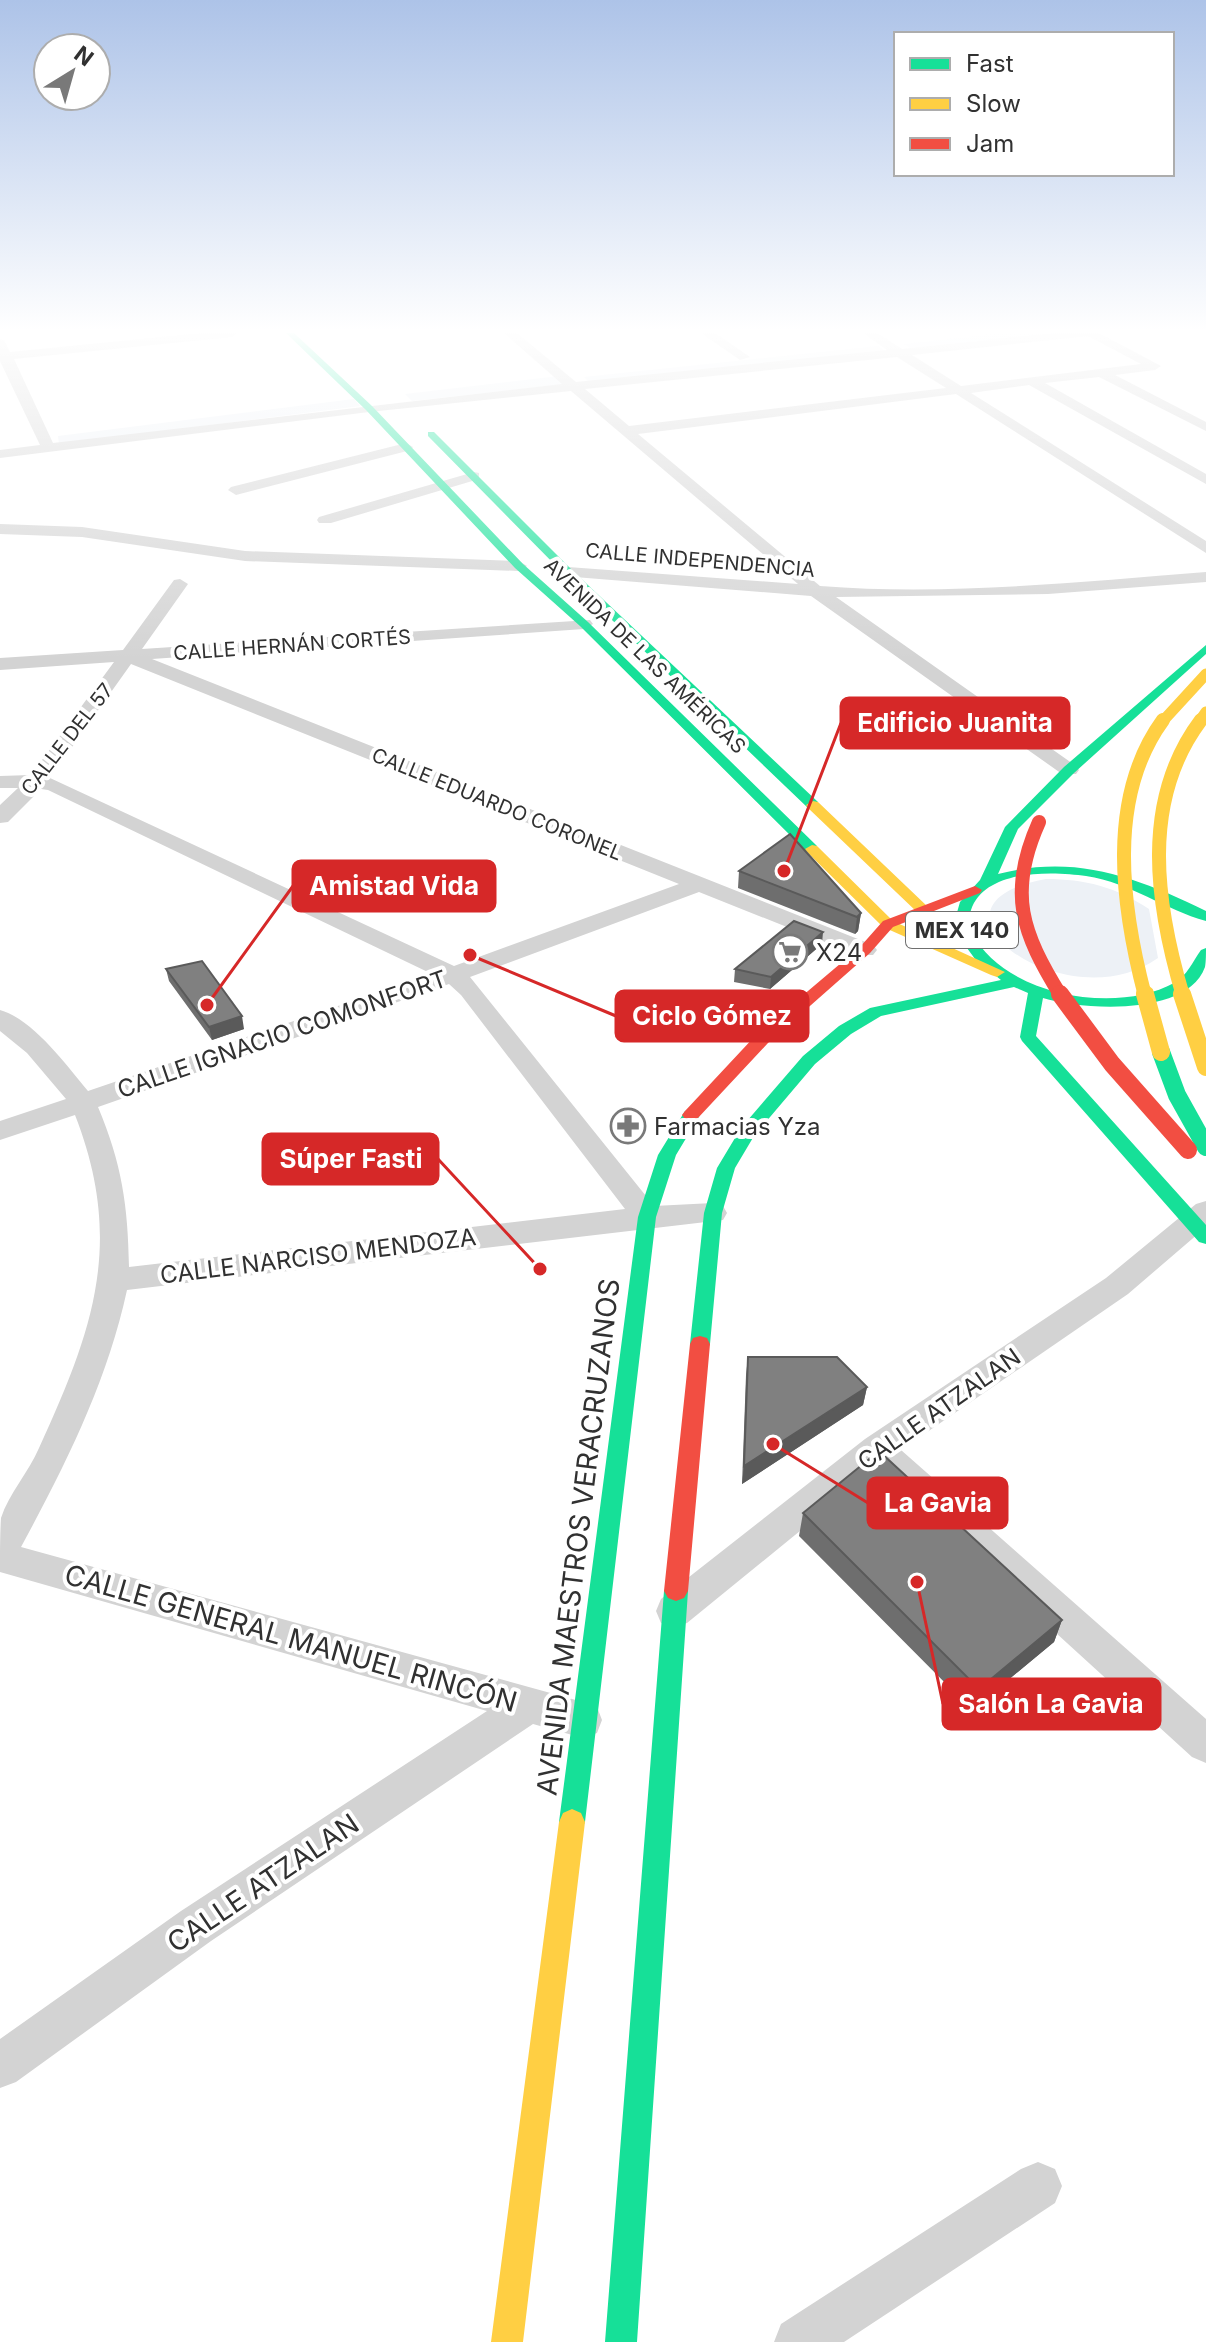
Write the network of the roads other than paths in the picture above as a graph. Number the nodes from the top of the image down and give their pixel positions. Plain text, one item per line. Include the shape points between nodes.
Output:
1 (46, 442) edge
2 (95, 442) edge
3 (402, 442) edge
4 (440, 442) edge
5 (639, 442) edge
6 (1041, 442) edge
7 (1139, 442) edge
8 (406, 447) junction
9 (49, 449) junction
10 (0, 454) edge
11 (474, 476) junction
12 (1206, 480) edge
13 (444, 486) junction
14 (236, 490) dead end
15 (325, 520) dead end
16 (0, 529) edge
17 (1206, 548) edge
18 (519, 566) junction
19 (568, 572) junction
20 (1206, 577) edge
21 (180, 584) dead end
22 (817, 592) junction
23 (584, 624) junction
24 (1206, 648) edge
25 (130, 657) junction
26 (0, 664) edge
27 (1206, 674) edge
28 (1170, 677) junction
29 (1206, 712) edge
30 (1069, 770) junction
31 (37, 781) junction
32 (0, 782) edge
33 (0, 817) edge
34 (699, 884) junction
35 (981, 886) junction
36 (923, 910) junction
37 (1206, 917) edge
38 (888, 924) junction
39 (865, 950) junction
40 (1206, 953) edge
41 (453, 975) junction
42 (1006, 977) junction
43 (1036, 991) junction
44 (0, 1018) edge
45 (1206, 1067) edge
46 (83, 1102) junction
47 (1108, 1129) junction
48 (0, 1131) edge
49 (1206, 1146) edge
50 (1206, 1169) edge
51 (713, 1213) junction
52 (647, 1217) junction
53 (1202, 1224) edge
54 (114, 1280) junction
55 (877, 1449) junction
56 (0, 1554) edge
57 (674, 1611) junction
58 (529, 1705) junction
59 (583, 1720) junction
60 (1206, 1744) edge
61 (0, 2066) edge
62 (1038, 2186) dead end
63 (507, 2342) edge
64 (621, 2342) edge
65 (799, 2342) edge

1 - 9 street
2 - 9 street
3 - 8 main road, AVENIDA DE LAS AMÉRICAS
4 - 11 main road, AVENIDA DE LAS AMÉRICAS
5 - 22 street
6 - 17 street
7 - 12 street
8 - 13 main road, AVENIDA DE LAS AMÉRICAS
8 - 14 street
9 - 10 street
11 - 13 street
11 - 19 main road, AVENIDA DE LAS AMÉRICAS
13 - 15 street
13 - 18 main road, AVENIDA DE LAS AMÉRICAS
16 - 18 street, CALLE INDEPENDENCIA via 82,532 245,556
18 - 19 main road, CALLE INDEPENDENCIA
18 - 23 main road, AVENIDA DE LAS AMÉRICAS
19 - 22 street, CALLE INDEPENDENCIA
19 - 36 main road, AVENIDA DE LAS AMÉRICAS
20 - 22 street, CALLE INDEPENDENCIA via 1034,590
21 - 25 street, CALLE DEL 57
22 - 30 street
23 - 25 street, CALLE HERNÁN CORTÉS
23 - 38 main road, AVENIDA DE LAS AMÉRICAS
24 - 28 main road, MEX 140
25 - 26 street, CALLE HERNÁN CORTÉS
25 - 31 street, CALLE DEL 57
25 - 34 street, CALLE EDUARDO CORONEL
27 - 49 main road, bridge via 1165,716 1141,757 1129,810 1125,873 1142,996 1174,1089
28 - 30 main road, MEX 140
28 - 50 main road, bridge via 1146,714 1039,822 1022,857 1021,905 1037,954 1062,995 1132,1089
29 - 45 main road, bridge via 1174,764 1161,814 1159,877 1182,1003
30 - 35 main road, MEX 140 via 1012,827
31 - 32 street
31 - 33 street, CALLE DEL 57
31 - 41 street
34 - 39 street, CALLE EDUARDO CORONEL
34 - 41 street, CALLE IGNACIO COMONFORT
35 - 36 main road, AVENIDA MAESTROS VERACRUZANOS
35 - 37 main road, MEX 140 via 1022,869 1082,869 1113,874
35 - 42 main road, MEX 140 via 963,908 962,929 974,951
36 - 38 main road, AVENIDA MAESTROS VERACRUZANOS
38 - 39 main road, AVENIDA MAESTROS VERACRUZANOS
38 - 42 main road, AVENIDA DE LAS AMÉRICAS
39 - 52 main road, AVENIDA MAESTROS VERACRUZANOS via 762,1039 693,1112 667,1155
40 - 43 main road, MEX 140 via 1180,986 1151,998 1075,1001
41 - 46 street, CALLE IGNACIO COMONFORT
41 - 52 street
42 - 43 main road, MEX 140
42 - 51 main road via 876,1012 845,1030 809,1060 747,1132 726,1168
43 - 47 main road via 1028,1037
44 - 46 street via 36,1047
46 - 48 street, CALLE IGNACIO COMONFORT
46 - 54 street via 103,1152 114,1218
47 - 49 main road via 1169,1145
47 - 53 main road
51 - 52 street, CALLE NARCISO MENDOZA
51 - 57 main road
52 - 54 street, CALLE NARCISO MENDOZA
52 - 59 main road, AVENIDA MAESTROS VERACRUZANOS
53 - 55 street, CALLE ATZALAN
54 - 56 street via 82,1390
55 - 57 street, CALLE ATZALAN
55 - 60 street
56 - 58 street, CALLE GENERAL MANUEL RINCÓN
57 - 64 main road
58 - 59 street, CALLE GENERAL MANUEL RINCÓN
58 - 61 street, CALLE ATZALAN via 196,1926
59 - 63 main road, AVENIDA MAESTROS VERACRUZANOS
62 - 65 street

